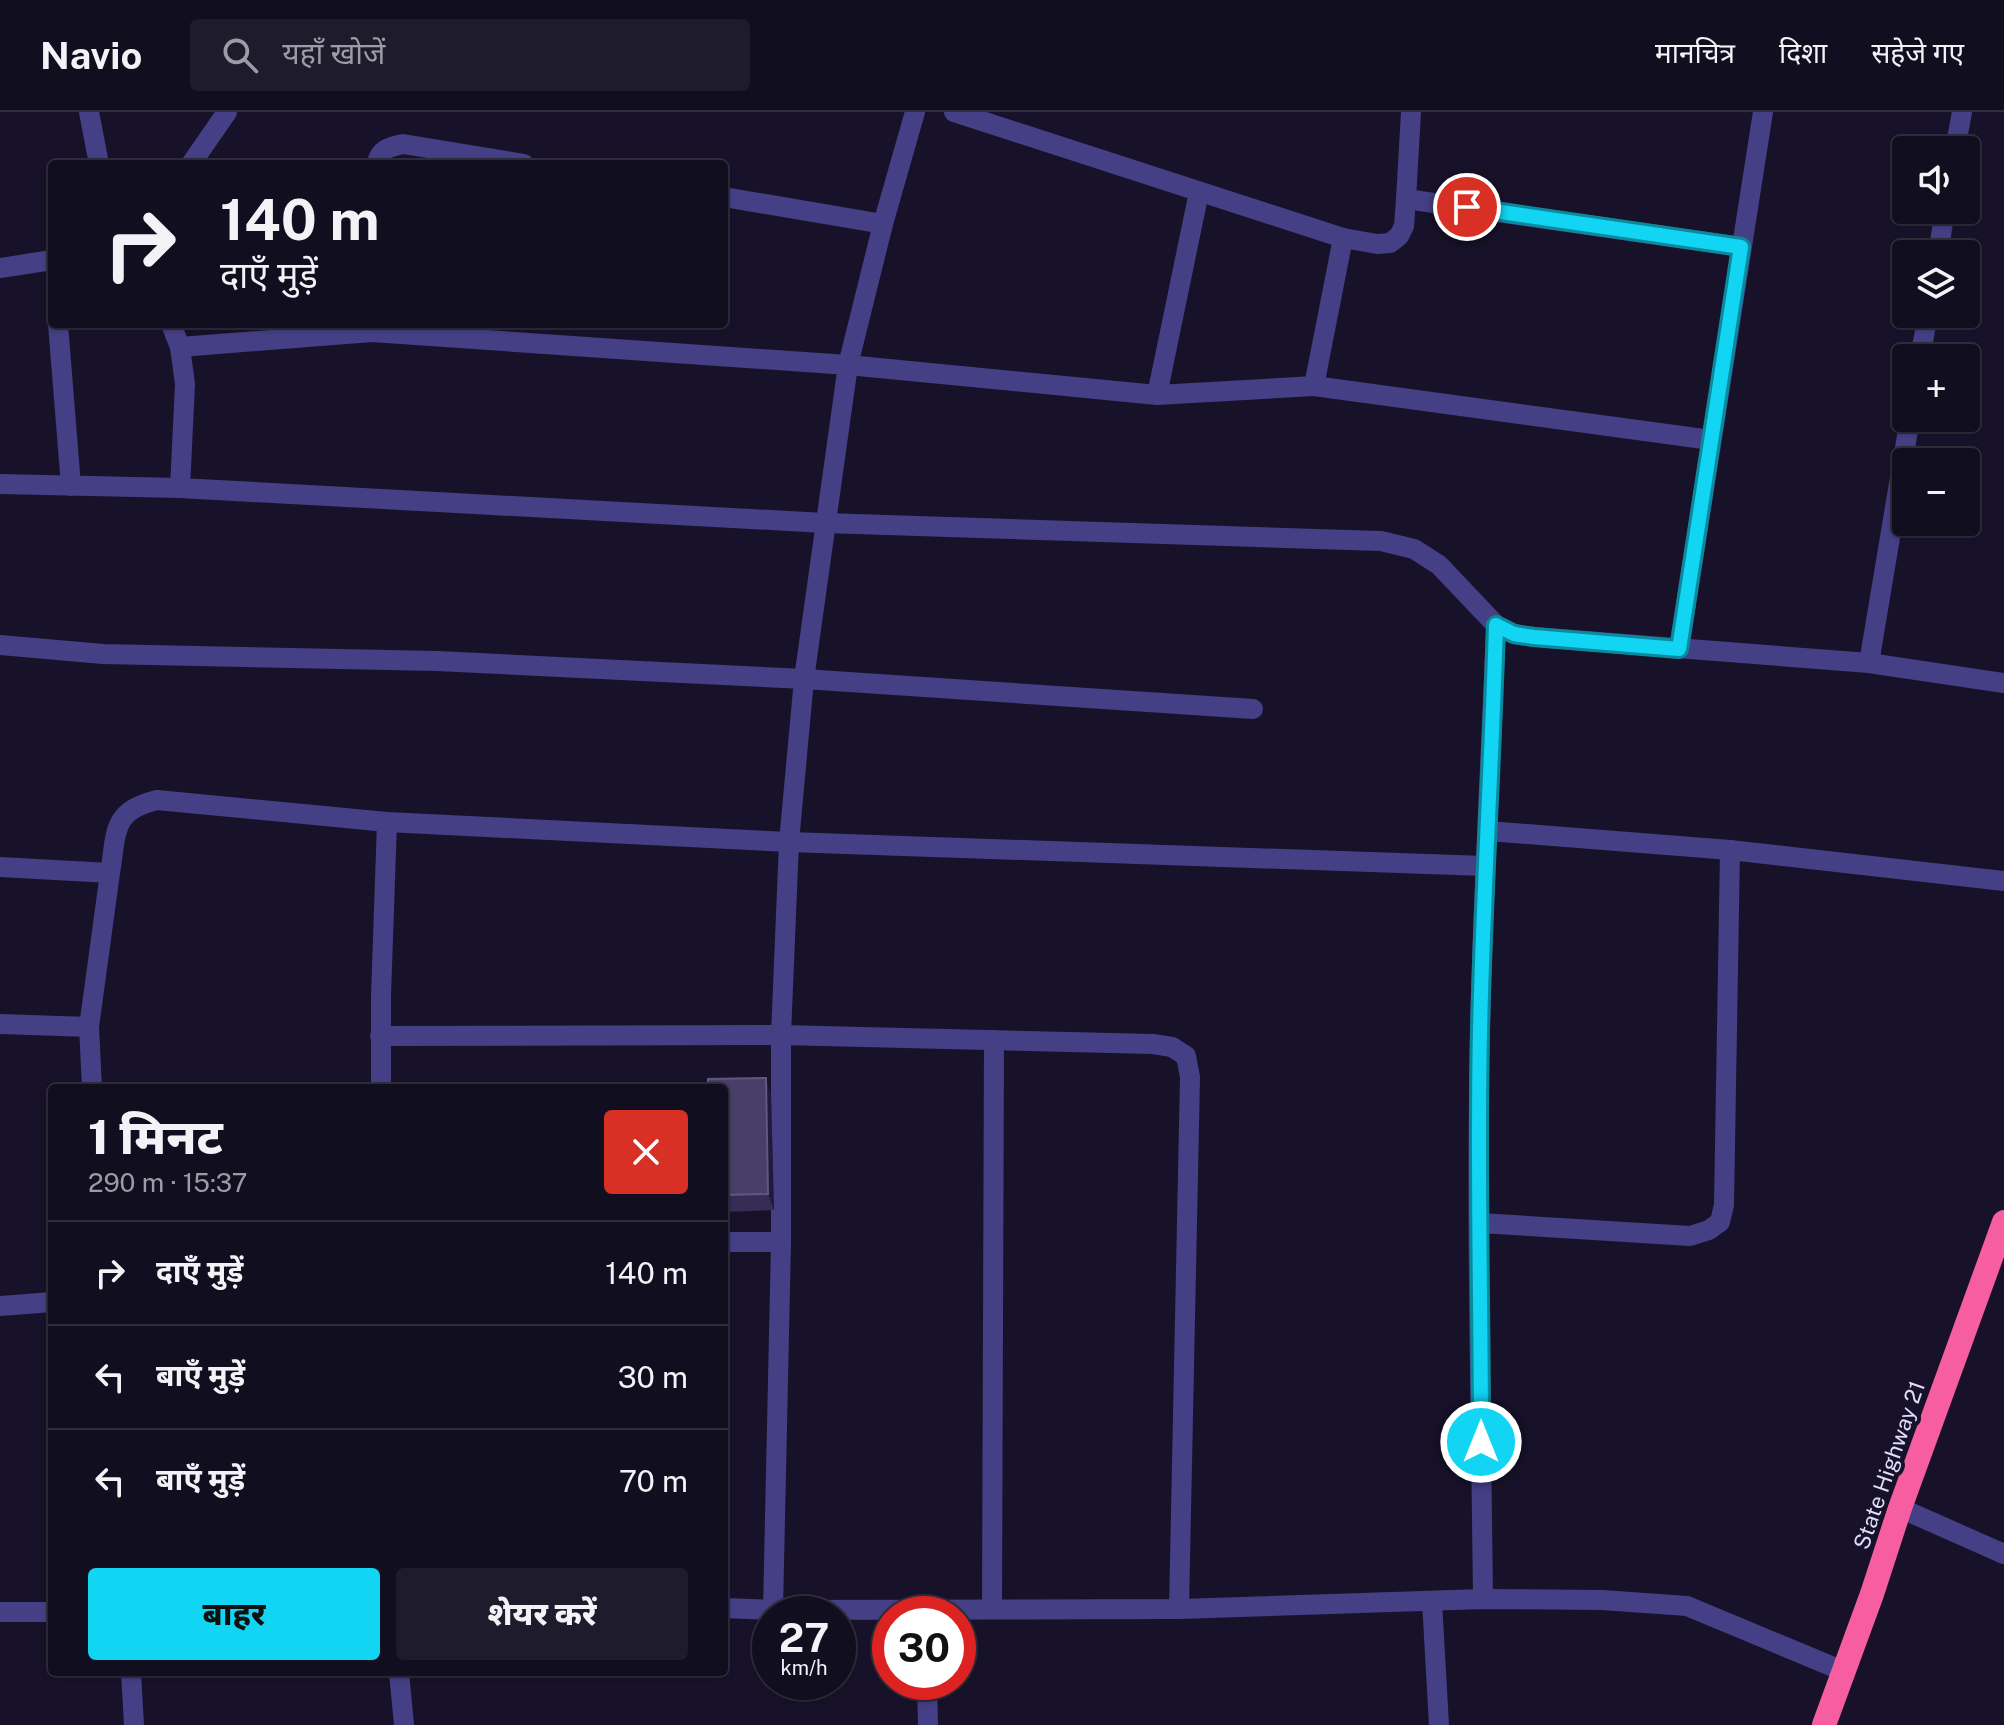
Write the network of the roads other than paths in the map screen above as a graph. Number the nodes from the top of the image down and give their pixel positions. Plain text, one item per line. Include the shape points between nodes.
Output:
1 (89, 112) edge
2 (227, 112) edge
3 (915, 112) edge
4 (954, 112) edge
5 (1411, 112) edge
6 (1763, 112) edge
7 (1962, 112) edge
8 (1958, 136) edge
9 (98, 160) edge
10 (194, 160) edge
11 (378, 160) edge
12 (500, 160) edge
13 (1199, 192) junction
14 (728, 198) edge
15 (1406, 199) junction
16 (883, 224) junction
17 (1343, 238) junction
18 (1741, 247) junction
19 (48, 261) edge
20 (0, 268) edge
21 (58, 328) edge
22 (173, 328) edge
23 (372, 328) edge
24 (180, 347) junction
25 (848, 365) junction
26 (1314, 386) junction
27 (1157, 395) junction
28 (1908, 432) edge
29 (1711, 440) junction
30 (0, 484) edge
31 (71, 486) junction
32 (180, 488) junction
33 (825, 523) junction
34 (1496, 625) junction
35 (0, 645) edge
36 (1679, 649) junction
37 (1869, 663) junction
38 (804, 679) junction
39 (2004, 683) edge
40 (1253, 709) dead end
41 (387, 822) junction
42 (1488, 831) junction
43 (789, 842) junction
44 (1730, 850) junction
45 (1485, 866) junction
46 (0, 867) edge
47 (110, 873) junction
48 (2004, 881) edge
49 (0, 1024) edge
50 (89, 1027) junction
51 (781, 1035) junction
52 (380, 1036) junction
53 (994, 1040) junction
54 (92, 1084) edge
55 (381, 1084) edge
56 (2004, 1222) edge
57 (1480, 1223) junction
58 (728, 1242) edge
59 (781, 1242) junction
60 (48, 1302) edge
61 (0, 1306) edge
62 (1900, 1508) junction
63 (2004, 1554) edge
64 (773, 1596) edge
65 (1483, 1599) junction
66 (1432, 1601) junction
67 (728, 1608) edge
68 (752, 1609) edge
69 (992, 1609) junction
70 (1179, 1609) junction
71 (976, 1610) edge
72 (0, 1612) edge
73 (48, 1612) edge
74 (1843, 1671) junction
75 (131, 1676) edge
76 (399, 1676) edge
77 (927, 1700) edge
78 (134, 1725) edge
79 (404, 1725) edge
80 (928, 1725) edge
81 (1439, 1725) edge
82 (1824, 1725) edge

1 - 9 street
2 - 10 street
3 - 16 street
4 - 13 street
5 - 15 street
6 - 18 street
7 - 8 street
11 - 12 street via 386,148 403,144
13 - 17 street
13 - 27 street
14 - 16 street
15 - 17 street via 1404,226 1390,243
15 - 18 street
16 - 25 street
17 - 26 street
18 - 29 street
19 - 20 street
21 - 31 street
22 - 24 street
23 - 24 street
23 - 25 street
24 - 32 street via 185,384
25 - 27 street
25 - 33 street
26 - 27 street
26 - 29 street
28 - 37 street
29 - 36 street
30 - 31 street
31 - 32 street
32 - 33 street
33 - 34 street via 1381,541 1414,549 1439,565
33 - 38 street
34 - 36 street via 1534,637
34 - 42 street
35 - 38 street via 103,654 437,661
36 - 37 street
37 - 39 street
38 - 40 street
38 - 43 street
41 - 43 street
41 - 47 street via 157,800 127,812 118,825
41 - 52 street
42 - 44 street
42 - 45 street
43 - 45 street
43 - 51 street
44 - 48 street
44 - 57 street via 1720,1222 1690,1236
45 - 57 street
46 - 47 street
47 - 50 street
49 - 50 street
50 - 54 street
51 - 52 street
51 - 53 street
51 - 59 street
52 - 55 street
53 - 69 street
53 - 70 street via 1153,1044 1186,1056 1190,1077
56 - 62 highway, State Highway 21
57 - 65 street
58 - 59 street
59 - 64 street
60 - 61 street
62 - 63 street
62 - 74 highway, State Highway 21
65 - 66 street
65 - 74 street via 1687,1606
66 - 70 street
66 - 81 street
67 - 68 street
69 - 70 street
69 - 71 street
72 - 73 street
74 - 82 highway, State Highway 21
75 - 78 street
76 - 79 street
77 - 80 street

